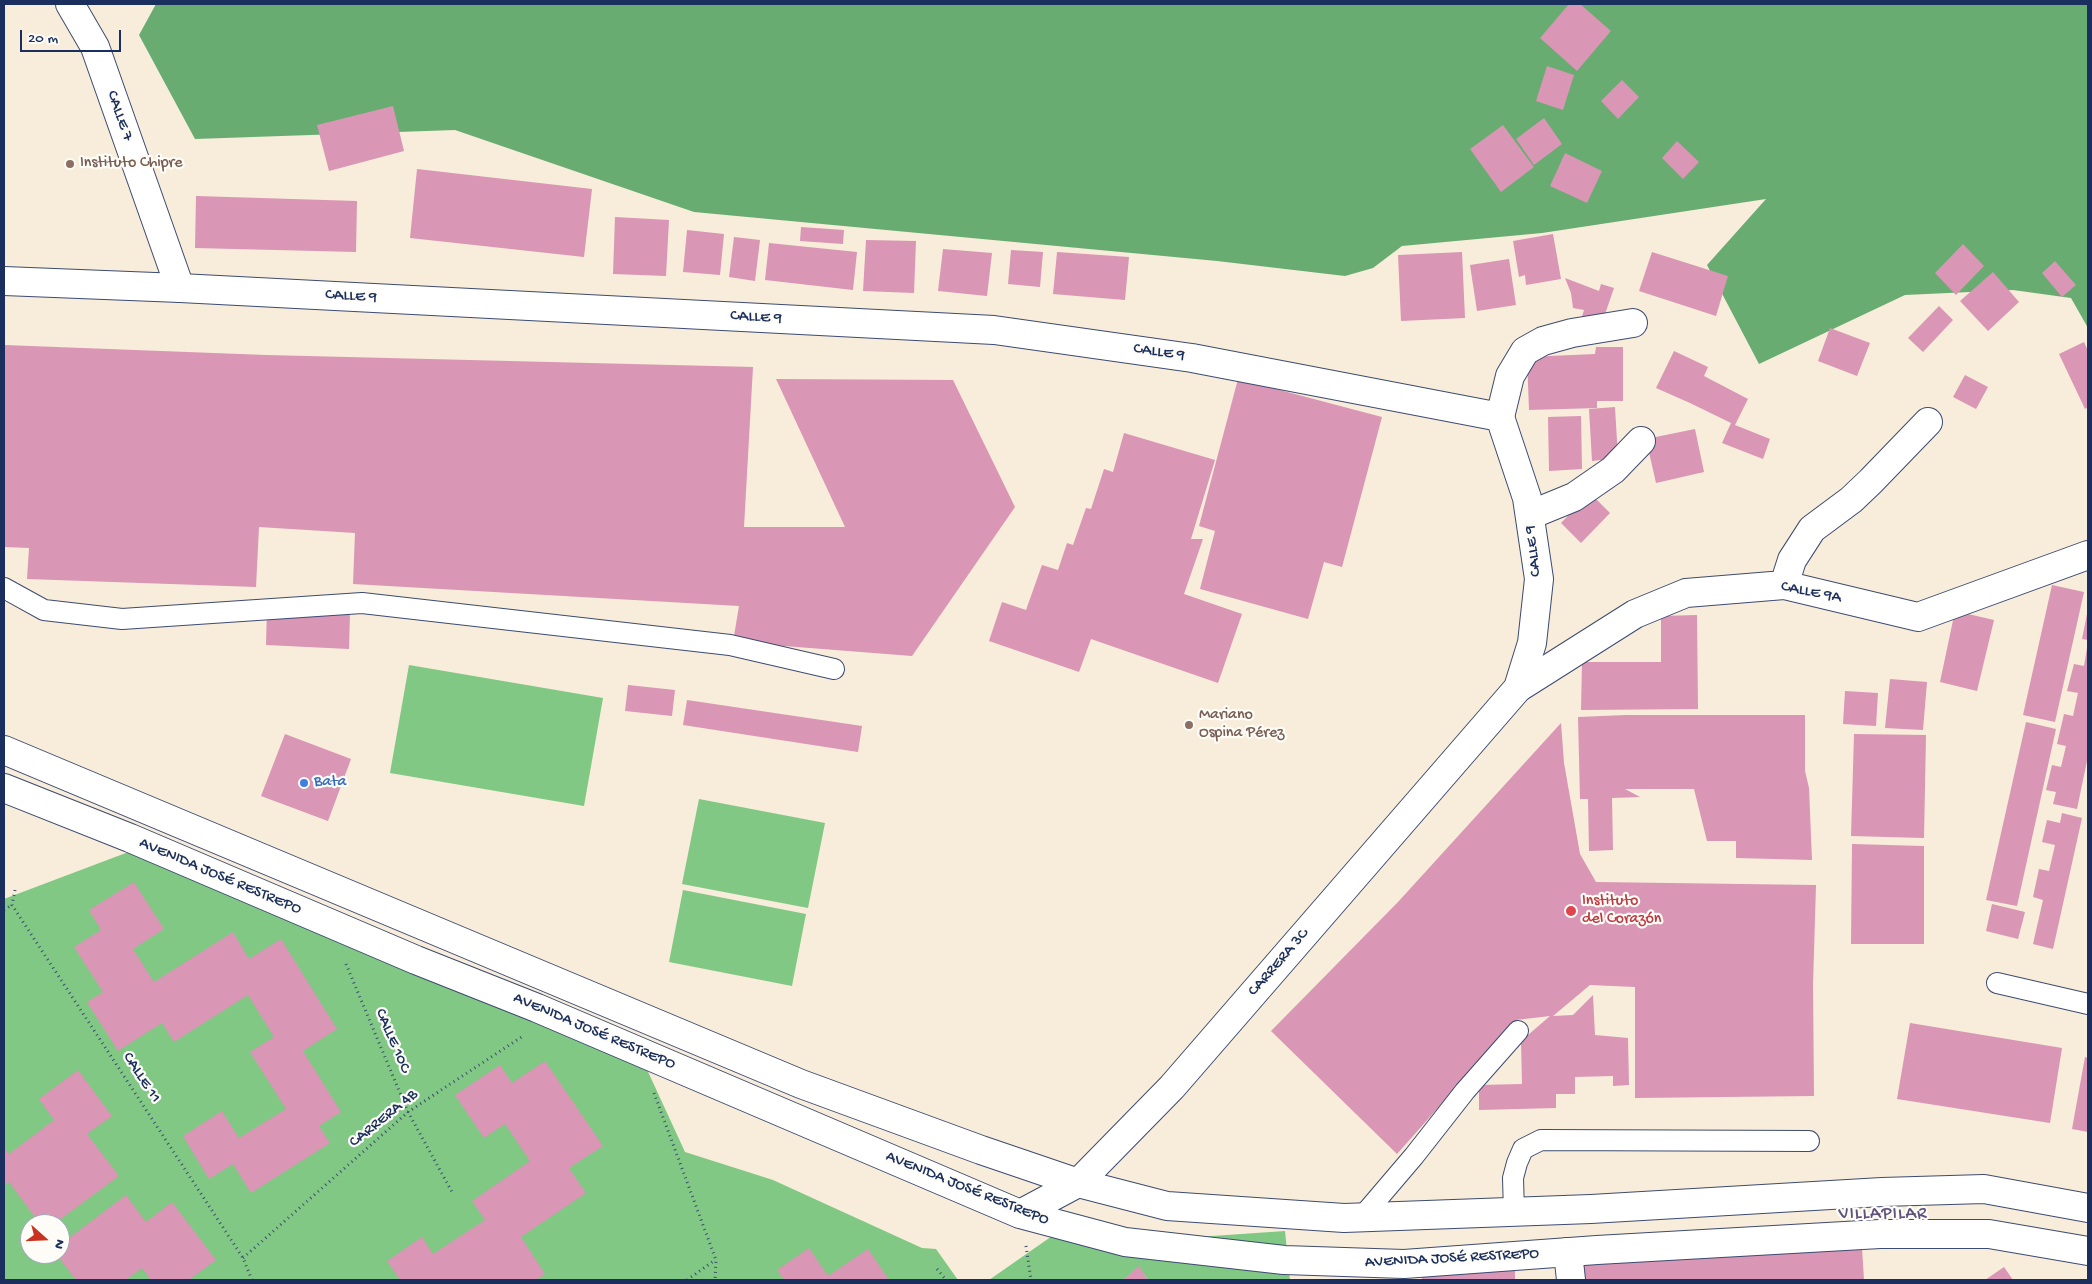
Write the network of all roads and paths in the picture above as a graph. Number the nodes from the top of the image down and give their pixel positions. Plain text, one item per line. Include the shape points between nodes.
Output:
1 (70, 4) edge
2 (4, 282) edge
3 (180, 288) junction
4 (1633, 323) dead end
5 (1500, 417) junction
6 (1928, 422) dead end
7 (1642, 441) dead end
8 (1530, 515) junction
9 (2088, 555) edge
10 (1784, 585) junction
11 (4, 588) edge
12 (834, 669) dead end
13 (1518, 688) junction
14 (4, 750) edge
15 (4, 788) edge
16 (15, 890) dead end
17 (12, 904) junction
18 (4, 910) edge
19 (329, 924) junction
20 (1997, 983) dead end
21 (2088, 1004) edge
22 (555, 1015) junction
23 (1518, 1031) dead end
24 (638, 1050) junction
25 (408, 1112) junction
26 (1809, 1141) dead end
27 (1078, 1183) junction
28 (452, 1192) dead end
29 (2088, 1208) edge
30 (1514, 1212) junction
31 (1020, 1214) junction
32 (1362, 1218) junction
33 (2088, 1251) edge
34 (1568, 1252) junction
35 (243, 1258) junction
36 (716, 1260) junction
37 (937, 1269) dead end
38 (1405, 1272) edge
39 (252, 1280) edge
40 (688, 1280) edge
41 (715, 1280) edge
42 (946, 1280) edge
43 (1571, 1280) edge

1 - 3 main road, CALLE 7 via 95,47
2 - 3 main road, CALLE 9
3 - 5 main road, CALLE 9 via 994,330 1192,358
4 - 5 main road via 1572,333 1543,341 1525,351 1510,376
5 - 8 main road, CALLE 9 via 1528,498
6 - 10 main road via 1871,482 1812,529 1792,560
7 - 8 main road via 1614,470 1574,497
8 - 13 main road, CALLE 9 via 1539,579 1532,644
9 - 10 main road, CALLE 9A via 1918,617
10 - 13 main road, CALLE 9A via 1686,593 1635,614
11 - 12 lane via 44,610 122,619 362,603 730,645
13 - 27 main road, CARRERA 3C via 1172,1087
14 - 27 main road, AVENIDA JOSÉ RESTREPO via 802,1084
15 - 19 main road, AVENIDA JOSÉ RESTREPO
16 - 17 path
17 - 18 path
17 - 35 path, CALLE 11
19 - 22 main road, AVENIDA JOSÉ RESTREPO
19 - 25 path, CALLE 10C
20 - 21 lane
22 - 24 main road, AVENIDA JOSÉ RESTREPO
22 - 25 path, CARRERA 4B
23 - 32 lane
24 - 31 main road, AVENIDA JOSÉ RESTREPO
24 - 36 path
25 - 28 path, CALLE 10C
25 - 35 path, CARRERA 4B
26 - 30 lane via 1541,1140 1523,1149 1516,1163
27 - 31 main road, CARRERA 3C
27 - 32 main road, AVENIDA JOSÉ RESTREPO via 1167,1206
29 - 30 main road, AVENIDA JOSÉ RESTREPO via 1984,1189
30 - 32 main road, AVENIDA JOSÉ RESTREPO
31 - 38 main road, AVENIDA JOSÉ RESTREPO via 1125,1242
33 - 34 main road, AVENIDA JOSÉ RESTREPO via 1989,1234 1880,1234
34 - 38 main road, AVENIDA JOSÉ RESTREPO
34 - 43 main road
35 - 39 path, CALLE 11
36 - 40 path
36 - 41 path
37 - 42 path

